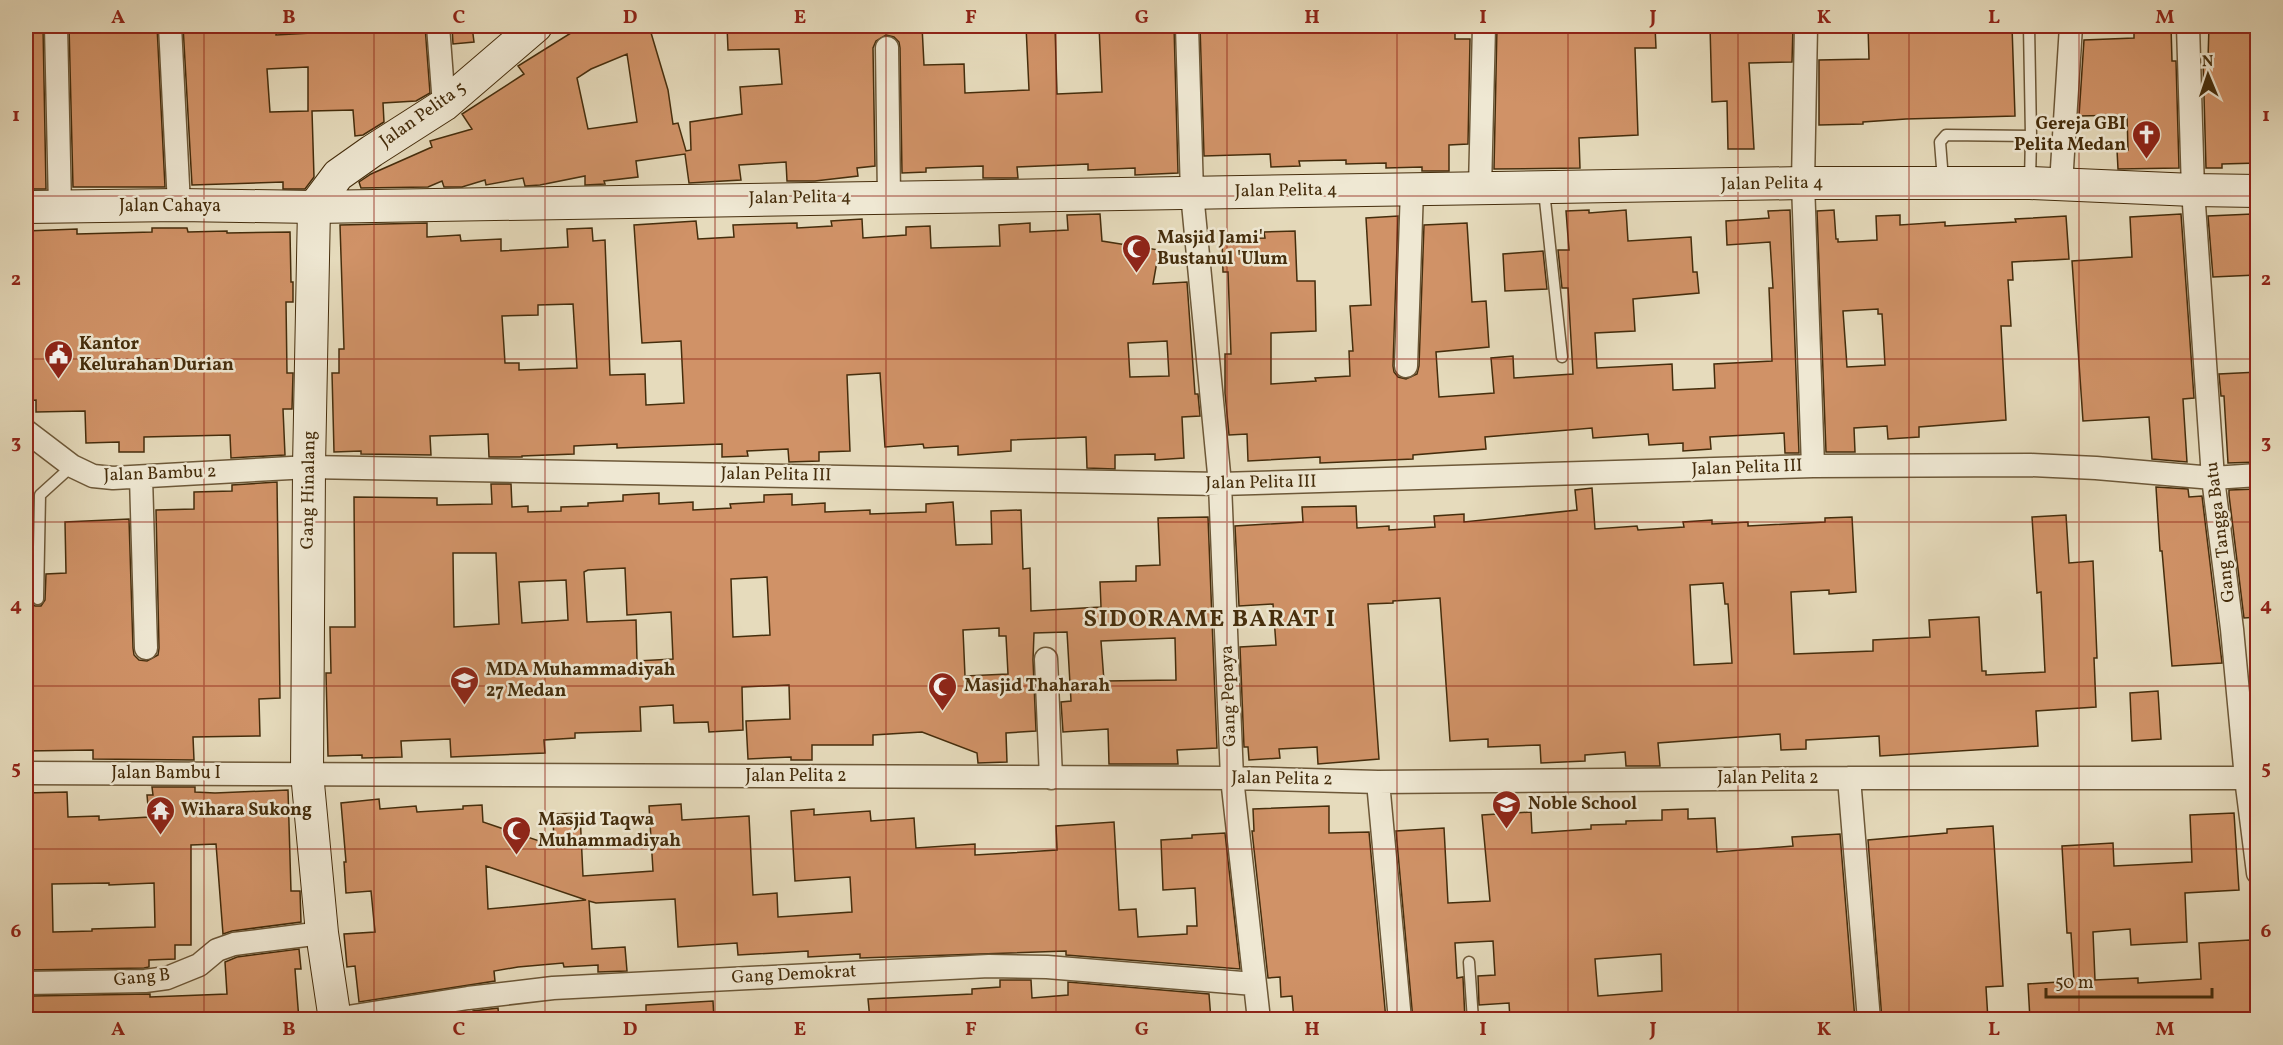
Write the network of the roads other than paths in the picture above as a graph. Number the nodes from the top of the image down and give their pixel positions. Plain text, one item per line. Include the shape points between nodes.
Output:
1 (56, 26) edge
2 (170, 26) edge
3 (438, 26) edge
4 (536, 26) edge
5 (1187, 26) edge
6 (1484, 26) edge
7 (1806, 26) edge
8 (2029, 26) edge
9 (2071, 26) edge
10 (2188, 26) edge
11 (887, 48) dead end
12 (444, 105) junction
13 (2031, 136) junction
14 (1803, 183) junction
15 (1943, 183) junction
16 (2030, 183) junction
17 (2061, 184) junction
18 (1543, 187) junction
19 (1480, 188) junction
20 (1412, 189) junction
21 (2193, 190) junction
22 (2258, 191) edge
23 (1192, 192) junction
24 (889, 197) junction
25 (179, 205) junction
26 (26, 207) edge
27 (60, 207) junction
28 (314, 207) junction
29 (1562, 357) dead end
30 (1406, 366) dead end
31 (26, 431) edge
32 (72, 466) junction
33 (1813, 466) junction
34 (309, 467) junction
35 (2258, 475) edge
36 (141, 477) junction
37 (2213, 478) junction
38 (1220, 484) junction
39 (38, 599) dead end
40 (146, 648) dead end
41 (1046, 659) dead end
42 (26, 772) edge
43 (307, 772) junction
44 (1051, 778) junction
45 (1233, 778) junction
46 (1849, 778) junction
47 (2252, 778) edge
48 (1378, 782) junction
49 (2258, 873) edge
50 (322, 933) junction
51 (1469, 962) dead end
52 (26, 983) edge
53 (1254, 984) junction
54 (335, 1019) edge
55 (1259, 1020) edge
56 (1400, 1020) edge
57 (1473, 1020) edge
58 (1869, 1020) edge

1 - 27 street
2 - 25 street
3 - 12 street
4 - 12 street, Jalan Pelita 5
5 - 23 street, Gang Pepaya
6 - 19 street
7 - 14 street
8 - 13 lane
9 - 17 street
10 - 21 street, Gang Tangga Batu
11 - 24 street
12 - 28 street, Jalan Pelita 5 via 338,175
13 - 15 lane via 1946,135 1940,142
13 - 16 lane
14 - 15 street, Jalan Pelita 4
14 - 18 street, Jalan Pelita 4
14 - 33 street
15 - 16 street, Jalan Pelita 4
16 - 17 street, Jalan Pelita 4
17 - 21 street, Jalan Pelita 4
18 - 19 street, Jalan Pelita 4
18 - 29 lane
19 - 20 street, Jalan Pelita 4
20 - 23 street, Jalan Pelita 4
20 - 30 street
21 - 22 street, Jalan Pelita 4
21 - 37 street, Gang Tangga Batu
23 - 24 street, Jalan Pelita 4
23 - 38 street, Gang Pepaya
24 - 28 street, Jalan Pelita 4
25 - 27 street, Jalan Cahaya
25 - 28 street, Jalan Cahaya
26 - 27 street, Jalan Cahaya
28 - 34 street, Gang Hinalang
31 - 32 street, Jalan Bambu 2
32 - 36 street, Jalan Bambu 2 via 101,478
32 - 39 lane via 40,495
33 - 37 street, Jalan Pelita III via 2031,465
33 - 38 street, Jalan Pelita III
34 - 36 street, Jalan Bambu 2
34 - 38 street, Jalan Pelita III
34 - 43 street, Gang Hinalang
35 - 37 street, Jalan Pelita III
36 - 40 street
37 - 47 street, Gang Tangga Batu
38 - 45 street, Gang Pepaya
41 - 44 street
42 - 43 street, Jalan Bambu I
43 - 44 street, Jalan Pelita 2
43 - 50 street, Gang Hinalang
44 - 45 street, Jalan Pelita 2
45 - 48 street, Jalan Pelita 2
45 - 53 street, Gang Pepaya
46 - 47 street, Jalan Pelita 2
46 - 48 street, Jalan Pelita 2
46 - 58 street
47 - 49 street, Gang Tangga Batu
48 - 56 street
50 - 52 street, Gang B via 234,944 167,978
50 - 54 street, Gang Hinalang
51 - 57 lane
53 - 54 street, Gang Demokrat via 989,966 553,988
53 - 55 street, Gang Pepaya

